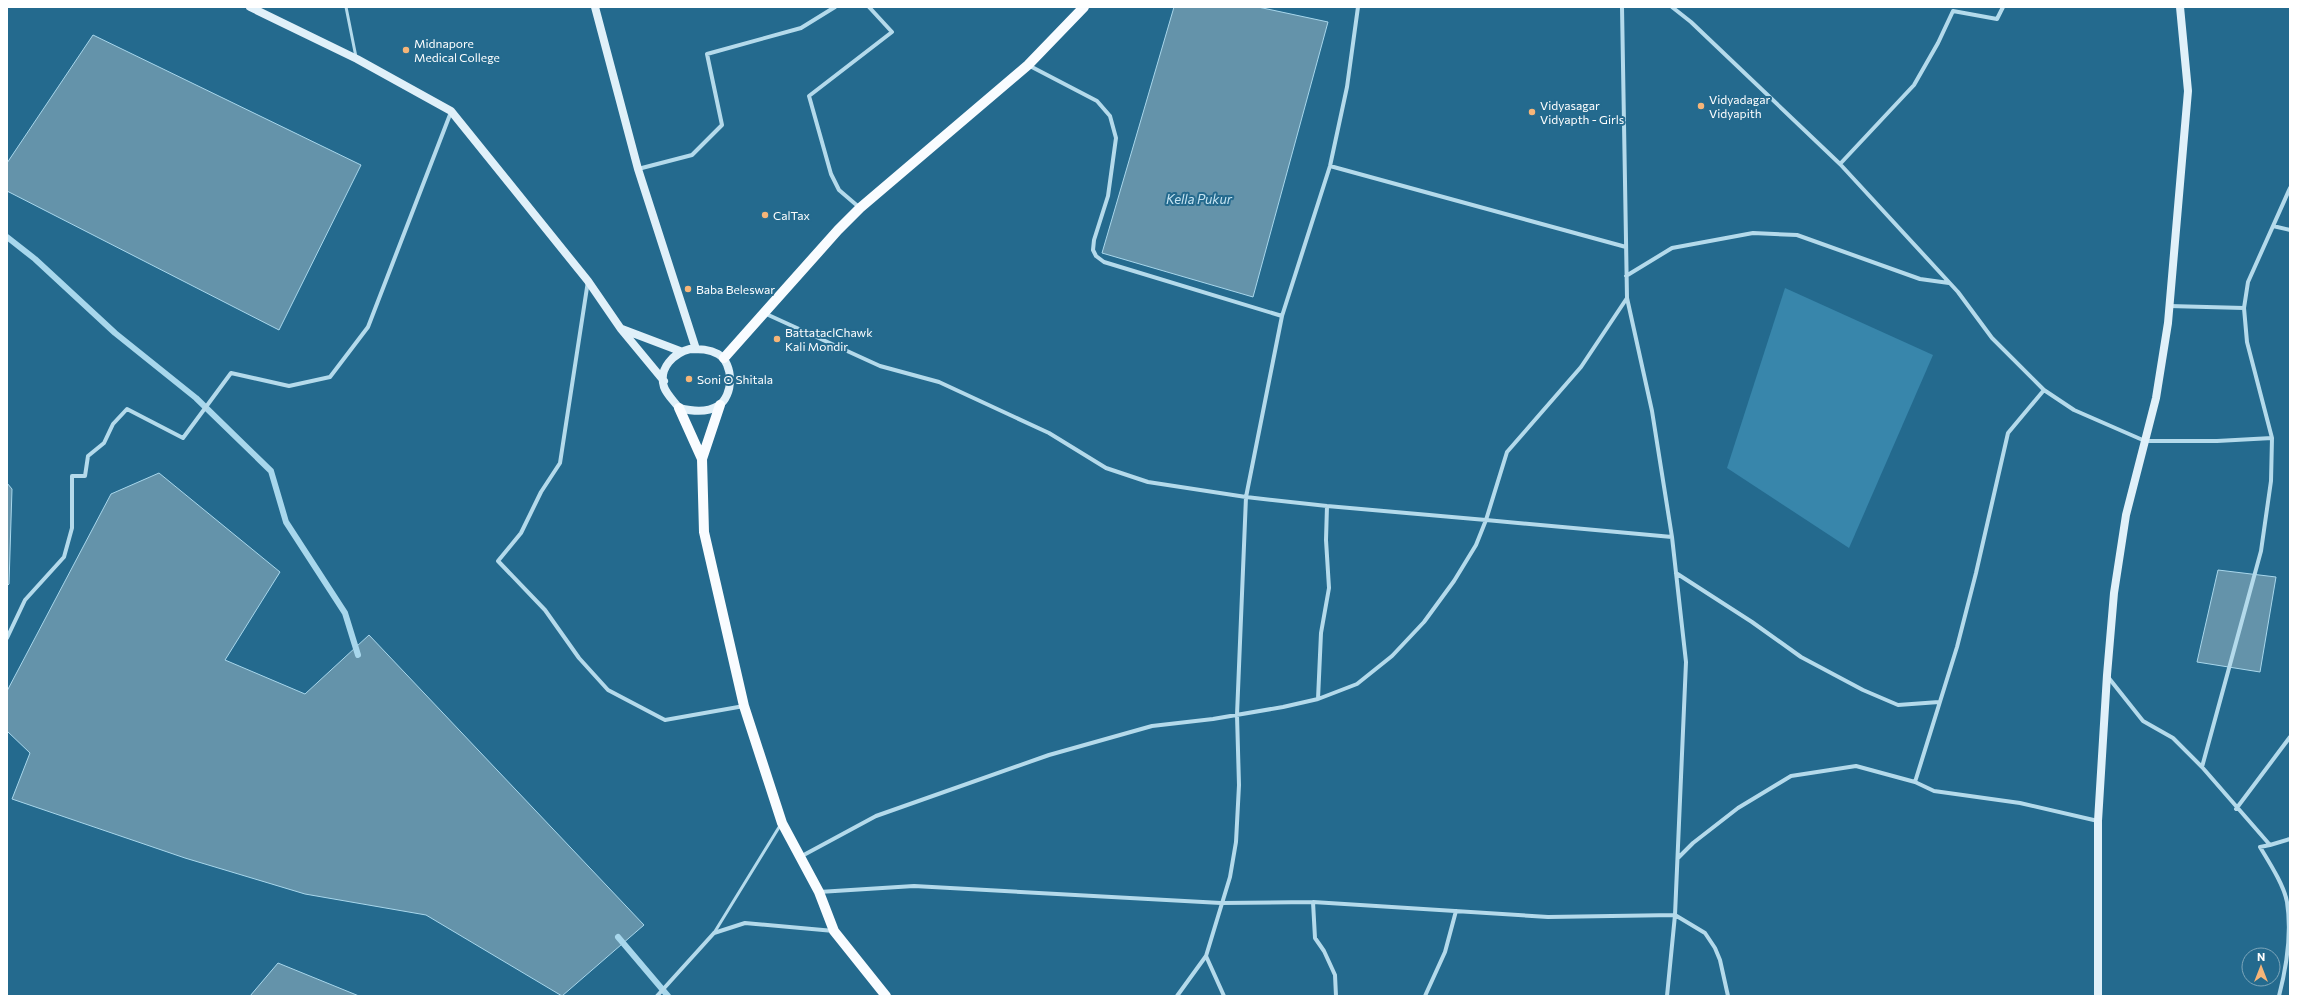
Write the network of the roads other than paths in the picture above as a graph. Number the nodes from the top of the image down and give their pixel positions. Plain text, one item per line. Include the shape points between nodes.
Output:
1 (250, 7) edge
2 (346, 7) edge
3 (595, 7) edge
4 (835, 7) edge
5 (869, 7) edge
6 (1084, 7) edge
7 (1358, 7) edge
8 (1622, 7) edge
9 (1672, 7) edge
10 (2003, 7) edge
11 (2180, 7) edge
12 (357, 59) junction
13 (1028, 65) junction
14 (452, 111) junction
15 (1840, 164) junction
16 (1330, 166) junction
17 (638, 169) junction
18 (2290, 188) edge
19 (860, 208) junction
20 (2273, 226) junction
21 (2290, 230) edge
22 (1626, 247) junction
23 (1626, 276) junction
24 (588, 281) junction
25 (1949, 283) junction
26 (1627, 298) junction
27 (2170, 306) junction
28 (2244, 308) junction
29 (764, 312) junction
30 (1282, 316) junction
31 (621, 329) junction
32 (696, 349) junction
33 (680, 351) junction
34 (724, 358) junction
35 (664, 381) junction
36 (2044, 390) junction
37 (720, 405) junction
38 (679, 408) junction
39 (2272, 438) junction
40 (2145, 441) junction
41 (702, 459) junction
42 (1246, 497) junction
43 (1328, 506) junction
44 (1486, 520) junction
45 (1672, 537) junction
46 (1676, 573) junction
47 (7, 638) edge
48 (2107, 675) junction
49 (1318, 699) junction
50 (1939, 702) junction
51 (744, 706) junction
52 (1238, 715) junction
53 (2290, 737) edge
54 (2202, 767) junction
55 (1915, 782) junction
56 (2236, 809) junction
57 (2098, 821) junction
58 (782, 823) junction
59 (2290, 839) edge
60 (2270, 845) junction
61 (800, 857) junction
62 (1678, 859) junction
63 (819, 892) junction
64 (1313, 902) junction
65 (1221, 903) junction
66 (1456, 912) junction
67 (1675, 915) junction
68 (834, 931) junction
69 (714, 933) junction
70 (1206, 956) junction
71 (657, 996) edge
72 (886, 996) edge
73 (1177, 996) edge
74 (1224, 996) edge
75 (1336, 996) edge
76 (1425, 996) edge
77 (1667, 996) edge
78 (1728, 996) edge
79 (2098, 996) edge
80 (2279, 996) edge

1 - 12 street
2 - 12 lane
3 - 17 street
4 - 17 street via 801,28 707,54 722,125 692,155
5 - 19 street via 892,32 809,96 831,174 839,190
6 - 13 main road
7 - 16 street via 1347,87
8 - 22 street
9 - 15 street
10 - 15 street via 1997,19 1953,11 1914,85
11 - 27 street via 2188,91
12 - 14 street
13 - 19 main road
13 - 30 street via 1098,101 1110,116 1116,138 1108,196 1094,240 1093,250 1096,256 1104,262
14 - 24 street
14 - 47 street via 368,327 330,377 289,386 231,373 183,438 127,409 113,424 104,443 88,456 85,476 72,476 72,528 64,557 25,600
15 - 25 street
16 - 22 street
16 - 30 street
17 - 32 street
18 - 20 street
19 - 29 main road
20 - 21 street
20 - 28 street via 2248,282
22 - 23 street
23 - 25 street via 1672,248 1753,233 1797,235 1920,279
23 - 26 street
24 - 31 street
24 - 51 street via 560,463 541,492 521,533 498,561 545,610 579,658 608,690 665,720
25 - 36 street via 1992,338
26 - 44 street via 1581,368 1507,452
26 - 45 street via 1652,411
27 - 28 street
27 - 40 street via 2156,398
28 - 39 street via 2248,342
29 - 34 main road
29 - 42 street via 880,366 938,382 1049,433 1106,468 1148,482
30 - 42 street
31 - 33 street
31 - 35 street
32 - 33 street
32 - 34 street via 709,350
33 - 35 street via 667,364
34 - 37 street via 730,383 727,396
35 - 38 street via 664,386
36 - 40 street via 2074,410
36 - 50 street via 2008,433 1957,647
37 - 38 street via 709,410
37 - 41 main road
38 - 41 main road
39 - 40 street
39 - 54 street via 2271,481 2261,551
40 - 48 street via 2126,516 2114,594
41 - 51 main road via 704,532
42 - 43 street
42 - 52 street
43 - 44 street
43 - 49 street via 1326,540 1329,588 1321,633
44 - 45 street
44 - 49 street via 1476,545 1424,622 1392,656 1357,684
45 - 46 street
46 - 50 street via 1801,657 1863,690 1898,705
46 - 62 street via 1686,662
48 - 54 street via 2143,721 2173,738
48 - 57 street
49 - 52 street
50 - 55 street via 1936,719 1924,747
51 - 58 main road
52 - 61 street via 1152,726 1049,755 876,816
52 - 65 street via 1239,784 1236,842 1230,878
53 - 56 street
54 - 56 street
55 - 57 street via 1934,791 2020,803
55 - 62 street via 1856,766 1791,776 1738,808 1693,843
56 - 60 street
57 - 79 street
58 - 61 main road
58 - 69 lane
59 - 60 street
60 - 80 street via 2260,847 2287,901 2288,959
61 - 63 main road
62 - 67 street
63 - 65 street via 914,886
63 - 68 main road
64 - 65 street
64 - 66 street
64 - 75 street via 1315,938 1335,975
65 - 70 street
66 - 67 street via 1548,917
66 - 76 street via 1445,952
67 - 77 street
67 - 78 street via 1705,934 1715,948
68 - 69 street via 745,923
68 - 72 main road
69 - 71 street
70 - 73 street
70 - 74 street

